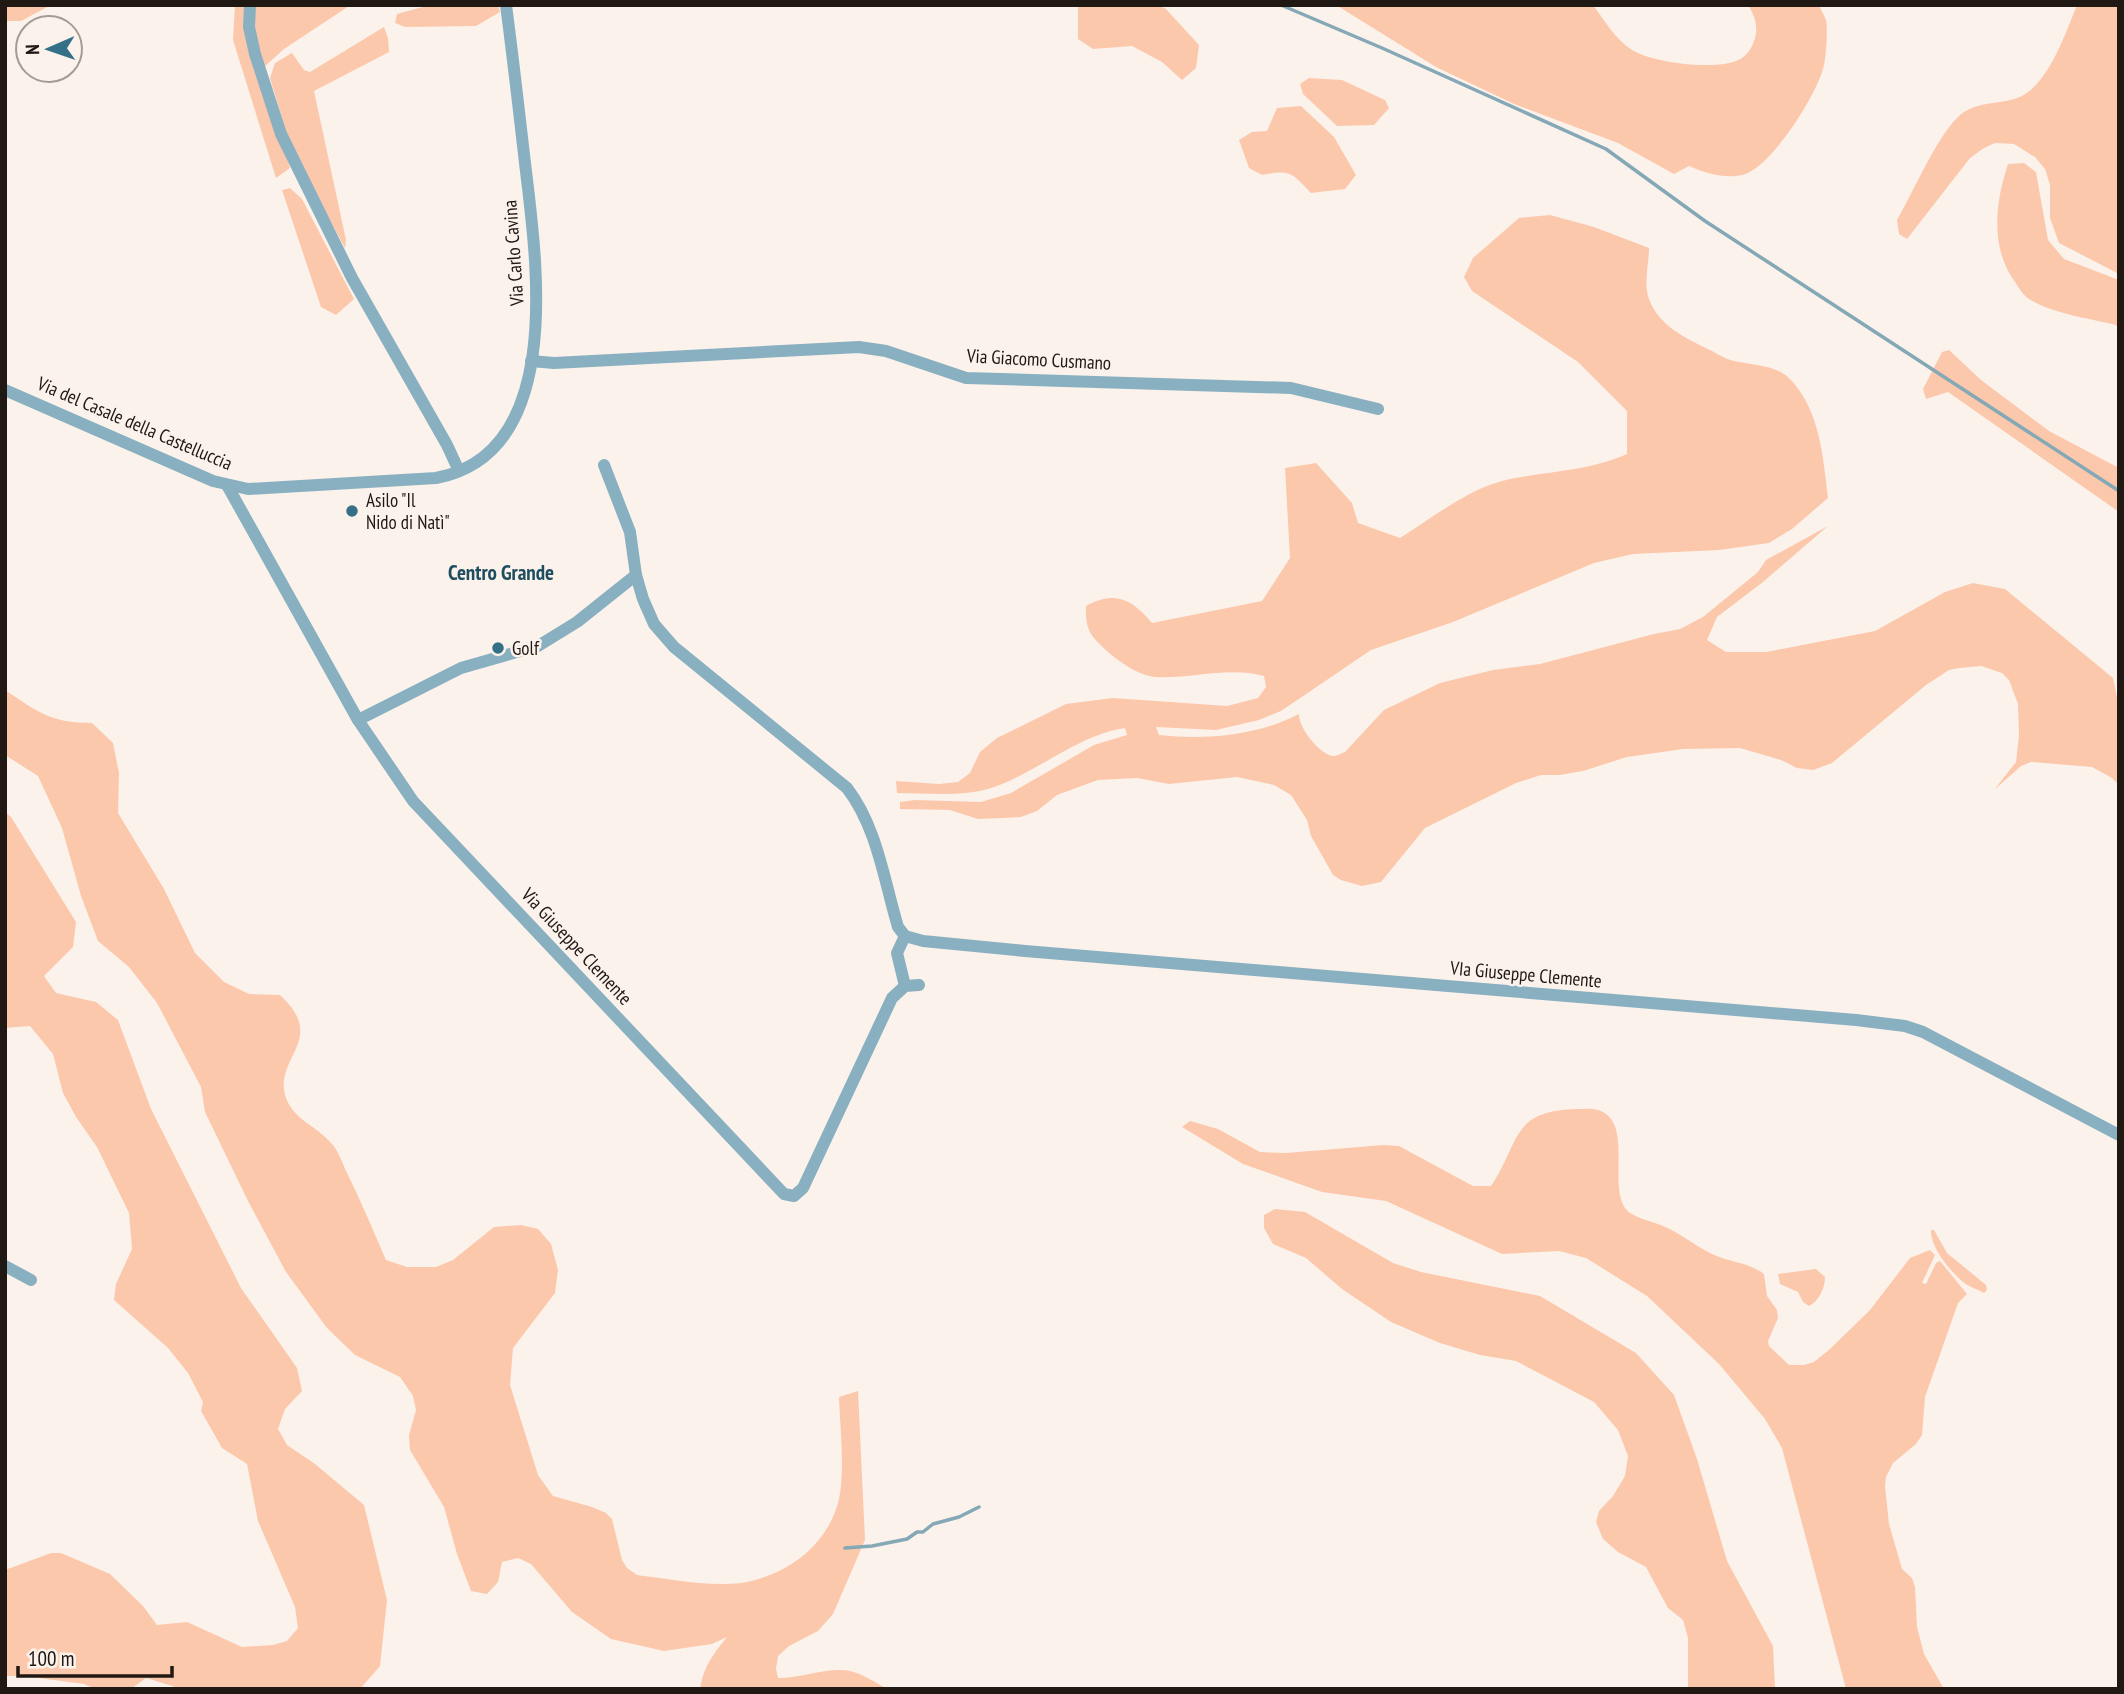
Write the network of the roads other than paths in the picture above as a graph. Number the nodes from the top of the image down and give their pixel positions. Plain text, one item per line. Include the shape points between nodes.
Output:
1 (250, 5) edge
2 (506, 5) edge
3 (531, 361) junction
4 (5, 390) edge
5 (1378, 409) dead end
6 (604, 465) dead end
7 (459, 471) junction
8 (227, 485) junction
9 (636, 575) junction
10 (358, 720) junction
11 (905, 936) junction
12 (919, 985) dead end
13 (905, 986) junction
14 (2119, 1135) edge
15 (5, 1266) edge
16 (31, 1280) dead end

1 - 7 street via 255,54 281,134 352,278
2 - 3 street, Via Carlo Cavina via 537,276
3 - 5 street, Via Giacomo Cusmano via 859,347 886,351 966,378 1291,388
3 - 7 street, Via Carlo Cavina via 527,384 508,429 493,449
4 - 8 street, Via del Casale della Castelluccia
6 - 9 street via 630,532
7 - 8 street, Via del Casale della Castelluccia via 436,478 248,489
8 - 10 street, Via Giuseppe Clemente
9 - 10 street via 538,646 461,668
9 - 11 street via 649,615 667,640 830,773 860,805 898,927
10 - 13 street, Via Giuseppe Clemente via 413,801 786,1195 797,1195 803,1188 892,998
11 - 13 street via 897,953
11 - 14 street, VIa Giuseppe Clemente via 1025,951 1905,1026
12 - 13 street
15 - 16 street

